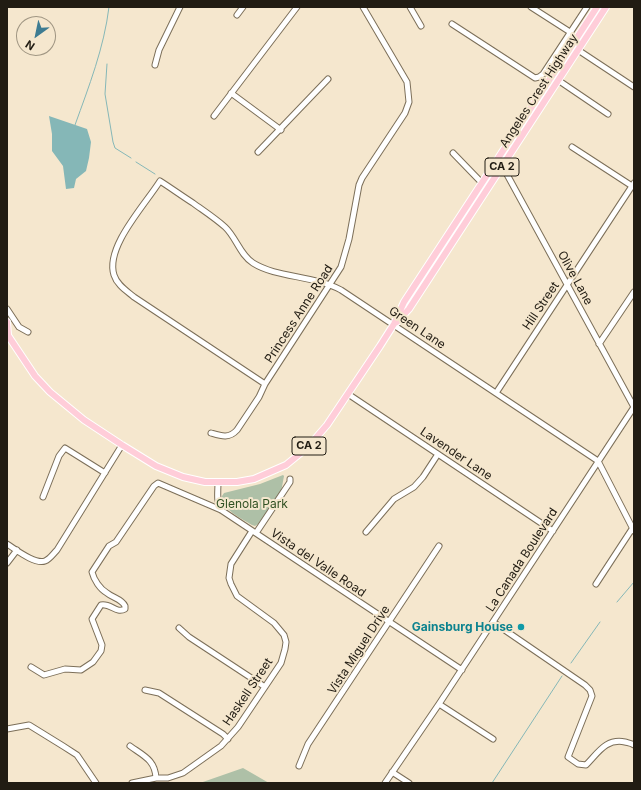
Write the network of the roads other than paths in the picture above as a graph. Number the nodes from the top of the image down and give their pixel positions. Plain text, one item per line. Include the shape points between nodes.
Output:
1 (180, 7) edge
2 (243, 7) edge
3 (297, 7) edge
4 (363, 7) edge
5 (410, 7) edge
6 (531, 7) edge
7 (587, 7) edge
8 (597, 7) edge
9 (606, 7) edge
10 (237, 15) dead end
11 (452, 24) dead end
12 (421, 26) dead end
13 (570, 32) junction
14 (572, 46) junction
15 (578, 51) junction
16 (154, 65) dead end
17 (552, 76) junction
18 (328, 79) dead end
19 (559, 80) junction
20 (634, 87) edge
21 (231, 93) junction
22 (608, 114) dead end
23 (214, 116) dead end
24 (281, 130) junction
25 (572, 147) dead end
26 (258, 152) dead end
27 (453, 153) dead end
28 (498, 158) junction
29 (502, 166) junction
30 (482, 183) junction
31 (632, 188) edge
32 (331, 284) junction
33 (567, 285) junction
34 (634, 292) edge
35 (7, 309) edge
36 (7, 322) edge
37 (394, 324) junction
38 (28, 332) dead end
39 (7, 335) edge
40 (599, 344) junction
41 (265, 384) junction
42 (496, 393) junction
43 (348, 394) junction
44 (634, 407) edge
45 (211, 433) dead end
46 (122, 446) junction
47 (438, 454) junction
48 (598, 462) junction
49 (105, 473) junction
50 (290, 479) dead end
51 (218, 483) junction
52 (43, 497) dead end
53 (221, 510) junction
54 (633, 530) edge
55 (553, 531) junction
56 (254, 532) junction
57 (366, 532) dead end
58 (7, 544) edge
59 (439, 546) dead end
60 (17, 550) junction
61 (7, 563) edge
62 (596, 584) dead end
63 (389, 621) junction
64 (493, 622) junction
65 (179, 628) dead end
66 (31, 667) dead end
67 (462, 670) junction
68 (265, 687) junction
69 (145, 690) dead end
70 (439, 704) junction
71 (7, 729) edge
72 (228, 739) junction
73 (494, 739) dead end
74 (634, 745) edge
75 (130, 746) dead end
76 (298, 766) dead end
77 (392, 772) junction
78 (156, 778) junction
79 (96, 783) edge
80 (132, 783) edge
81 (385, 783) edge
82 (409, 783) edge

1 - 16 street
2 - 10 street
3 - 21 street
4 - 32 street, Princess Anne Road via 407,82 409,102 406,113 362,178 344,262
5 - 12 street
6 - 13 street
7 - 13 street
8 - 14 main road, Angeles Crest Highway / CA 2
9 - 15 main road, Angeles Crest Highway / CA 2
11 - 13 street via 535,78 543,74
14 - 15 street
14 - 17 main road, Angeles Crest Highway / CA 2
15 - 19 main road, Angeles Crest Highway / CA 2
15 - 20 street
17 - 19 street
17 - 28 main road, Angeles Crest Highway / CA 2
18 - 24 street
19 - 22 street
19 - 29 main road, Angeles Crest Highway / CA 2
21 - 23 street
21 - 24 street
24 - 26 street
25 - 31 street
27 - 30 street
28 - 29 street, Olive Lane
28 - 30 main road, Angeles Crest Highway / CA 2
29 - 33 street, Olive Lane
29 - 37 main road, Angeles Crest Highway / CA 2 via 409,309
30 - 37 main road, Angeles Crest Highway / CA 2 via 404,302
31 - 33 street, Hill Street
32 - 37 street, Green Lane
32 - 41 street, Princess Anne Road
32 - 41 street, Green Lane via 274,271 248,260 226,228 160,181 132,221 115,251 112,266 119,284
33 - 40 street, Olive Lane
33 - 42 street, Hill Street
34 - 40 street
35 - 38 street via 19,327
36 - 39 main road
37 - 42 street, Green Lane
37 - 43 main road, Angeles Crest Highway / CA 2
39 - 46 main road, Angeles Crest Highway / CA 2 via 45,387 66,406
40 - 44 street, Olive Lane
41 - 45 street, Princess Anne Road via 259,397 232,435
42 - 48 street, Green Lane
43 - 47 street, Lavender Lane
43 - 51 main road, Angeles Crest Highway / CA 2 via 318,437 286,465 254,479
44 - 48 street, La Canada Boulevard
46 - 49 street
46 - 51 main road, Angeles Crest Highway / CA 2 via 172,474
47 - 55 street, Lavender Lane
47 - 57 street via 414,487 394,498
48 - 54 street, Green Lane
48 - 55 street, La Canada Boulevard
49 - 52 street via 66,448 59,456
49 - 60 street via 52,556 41,562
50 - 56 street, Haskell Street
51 - 53 street via 217,499
53 - 56 street, Vista del Valle Road
53 - 66 street, Vista del Valle Road via 158,483 154,486 92,572 93,578 106,593 123,602 125,606 122,611 110,605 101,605 92,619 102,645 101,651 93,662 82,670 65,670 44,676
54 - 62 street
55 - 64 street, La Canada Boulevard
56 - 63 street, Vista del Valle Road
56 - 68 street, Haskell Street via 231,564 229,578 237,596 274,623 284,635 284,656
58 - 60 street
59 - 63 street, Vista Miguel Drive
60 - 61 street
63 - 67 street, Vista del Valle Road
63 - 76 street, Vista Miguel Drive via 308,744
64 - 67 street, La Canada Boulevard
64 - 74 street via 590,690 592,696 568,757 578,764 586,765 606,744 618,741
65 - 68 street
67 - 70 street, La Canada Boulevard
68 - 72 street, Haskell Street
69 - 72 street via 159,693
70 - 73 street
70 - 77 street, La Canada Boulevard
71 - 79 street via 29,725 58,742 77,755
72 - 78 street, Haskell Street via 183,773 168,778
75 - 78 street via 153,764
77 - 81 street, La Canada Boulevard
77 - 82 street
78 - 80 street, Haskell Street

